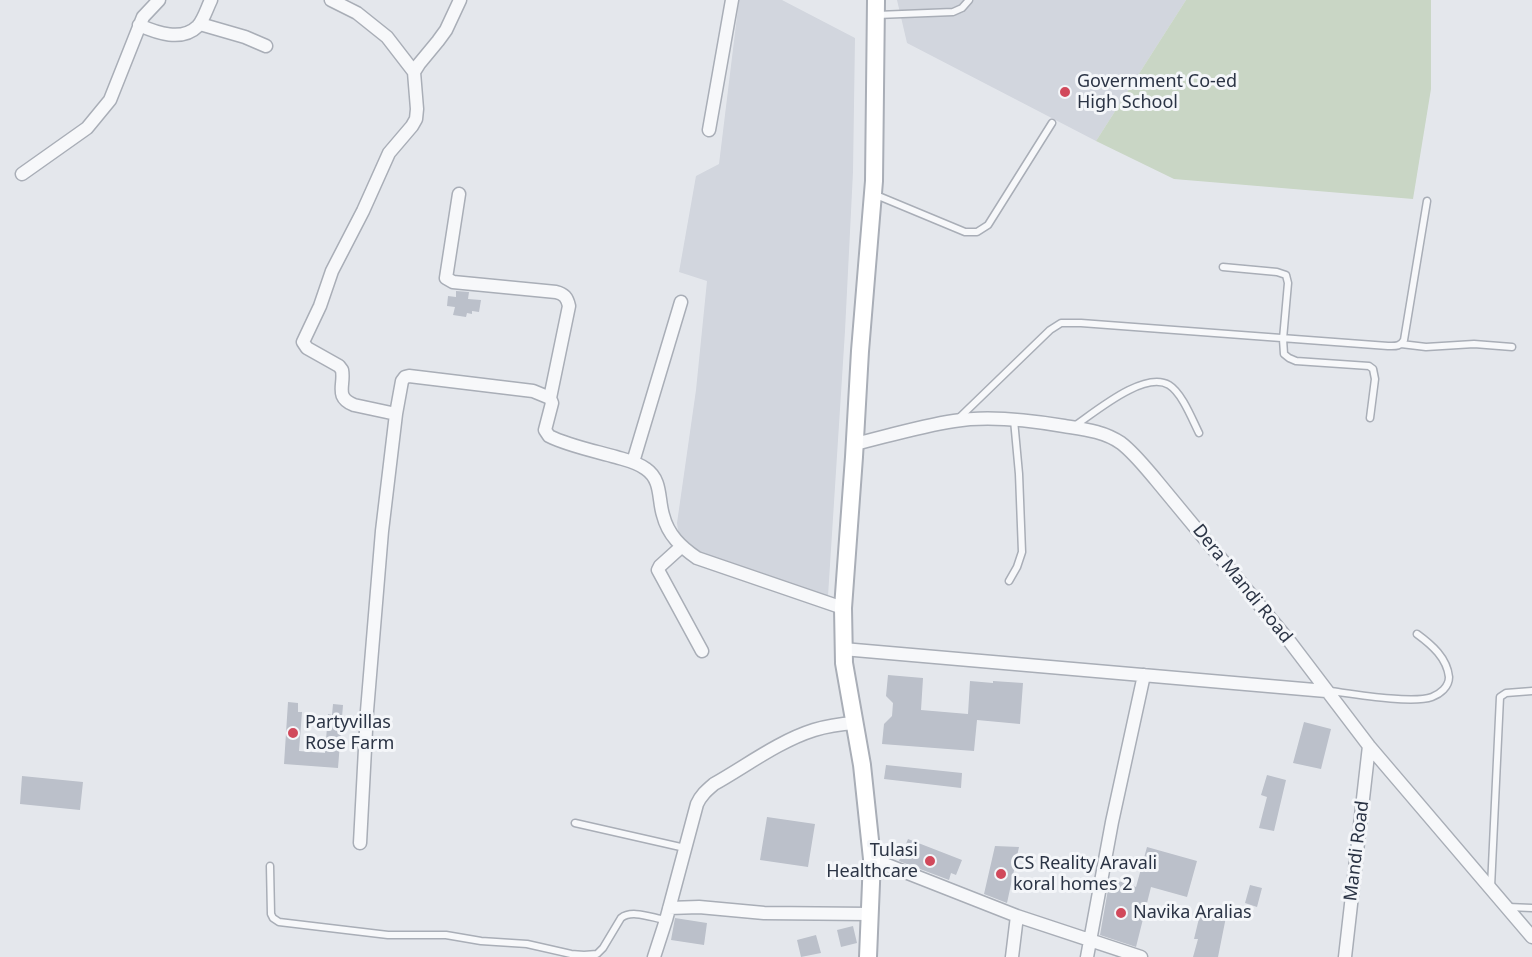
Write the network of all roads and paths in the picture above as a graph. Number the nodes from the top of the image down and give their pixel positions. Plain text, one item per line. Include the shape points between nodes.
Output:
1 (159, 0) edge
2 (211, 0) edge
3 (331, 0) edge
4 (460, 0) edge
5 (732, 0) edge
6 (969, 0) edge
7 (876, 7) edge
8 (200, 24) junction
9 (139, 25) junction
10 (266, 46) dead end
11 (414, 72) junction
12 (1052, 123) dead end
13 (709, 130) dead end
14 (22, 174) dead end
15 (873, 193) junction
16 (459, 194) dead end
17 (1427, 201) dead end
18 (1223, 267) dead end
19 (681, 302) dead end
20 (1283, 339) junction
21 (1401, 344) junction
22 (1512, 347) dead end
23 (550, 398) junction
24 (396, 414) junction
25 (1370, 418) dead end
26 (1014, 420) junction
27 (956, 421) junction
28 (1072, 427) junction
29 (1199, 433) dead end
30 (855, 444) junction
31 (633, 462) junction
32 (681, 546) junction
33 (1009, 581) dead end
34 (843, 608) junction
35 (1417, 634) dead end
36 (843, 649) junction
37 (702, 651) dead end
38 (1144, 675) junction
39 (1326, 691) junction
40 (1532, 691) edge
41 (855, 723) junction
42 (1369, 746) junction
43 (575, 823) dead end
44 (360, 843) dead end
45 (686, 849) junction
46 (872, 859) junction
47 (270, 866) dead end
48 (1491, 890) junction
49 (1505, 906) junction
50 (1532, 908) edge
51 (668, 914) junction
52 (870, 914) junction
53 (1017, 916) junction
54 (1532, 938) edge
55 (1090, 941) junction
56 (654, 957) edge
57 (868, 957) edge
58 (1012, 957) edge
59 (1087, 957) edge
60 (1141, 957) edge
61 (1345, 957) edge

1 - 9 street
2 - 8 street
3 - 11 street via 357,13 387,38
4 - 11 street via 446,30
5 - 13 street
6 - 7 lane via 953,12
7 - 15 street
8 - 9 street via 186,34 172,35
8 - 10 street
9 - 14 street via 105,107 87,128
11 - 24 street via 416,119 389,153 303,342 342,370 342,394 347,402
12 - 15 lane via 988,225 977,232 954,228
15 - 30 street
16 - 23 street via 446,278 453,282 555,292 568,300
17 - 21 lane
18 - 20 lane via 1286,275
19 - 31 street
20 - 21 lane
20 - 25 lane via 1284,354 1296,361 1373,369
20 - 27 lane via 1061,323
21 - 22 lane
23 - 24 street via 533,392 409,376 402,381
23 - 31 street via 545,430 549,436
24 - 44 street via 382,531
26 - 27 street, Dera Mandi Road
26 - 28 street, Dera Mandi Road
26 - 33 lane via 1022,552
27 - 30 street, Dera Mandi Road
28 - 29 lane via 1125,392 1156,381 1177,393
28 - 39 street, Dera Mandi Road via 1106,435 1139,461
30 - 34 street
31 - 32 street via 648,469 655,479 663,516
32 - 34 street via 696,558
32 - 37 street via 658,570
34 - 36 street
35 - 39 lane via 1430,643 1448,669 1449,682 1443,690 1431,697 1412,699
36 - 38 street
36 - 41 street
38 - 39 street
38 - 55 street
39 - 42 street, Dera Mandi Road
40 - 48 lane via 1500,697
41 - 45 street via 798,736 714,784 700,797
41 - 46 street
42 - 48 street, Dera Mandi Road
42 - 61 street, Mandi Road
43 - 45 lane
45 - 51 street
46 - 52 street
46 - 53 street
47 - 51 lane via 271,914 279,922 388,935 446,935 584,955 597,954 625,915
48 - 49 street, Dera Mandi Road
49 - 50 lane
49 - 54 street, Dera Mandi Road
51 - 52 street via 699,907 764,913
51 - 56 street
52 - 57 street
53 - 55 street
53 - 58 street
55 - 59 street
55 - 60 street

